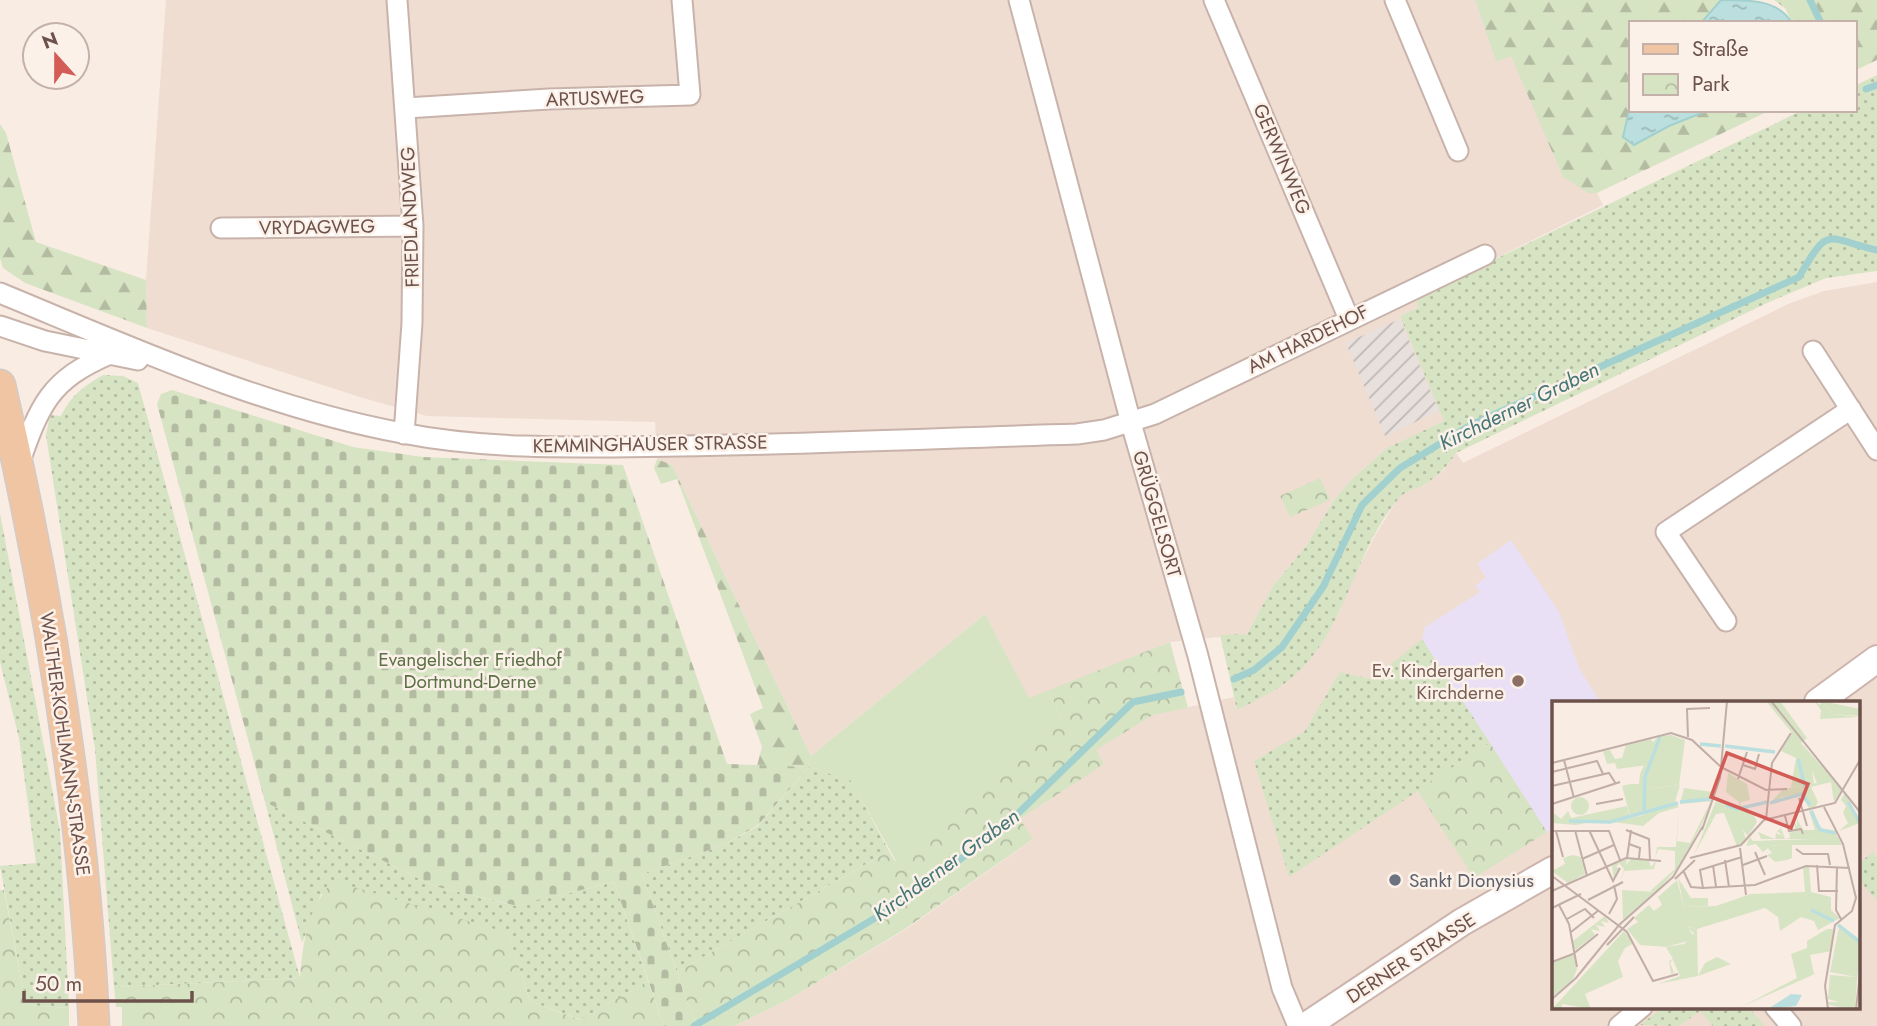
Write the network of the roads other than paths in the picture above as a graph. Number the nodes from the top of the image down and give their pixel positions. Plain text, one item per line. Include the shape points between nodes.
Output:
1 (397, 0) edge
2 (682, 0) edge
3 (1020, 0) edge
4 (1214, 0) edge
5 (1395, 0) edge
6 (406, 107) junction
7 (1458, 151) dead end
8 (413, 226) junction
9 (221, 228) dead end
10 (1485, 255) dead end
11 (0, 293) edge
12 (1349, 319) junction
13 (0, 326) edge
14 (1813, 351) dead end
15 (110, 354) junction
16 (179, 368) junction
17 (0, 385) edge
18 (1851, 409) junction
19 (1131, 423) junction
20 (404, 434) junction
21 (1877, 450) edge
22 (18, 465) junction
23 (1726, 621) dead end
24 (1877, 659) edge
25 (1819, 701) edge
26 (1552, 871) edge
27 (1640, 1009) edge
28 (1777, 1009) edge
29 (94, 1017) edge
30 (1298, 1026) edge
31 (1306, 1026) edge
32 (1619, 1026) edge
33 (1791, 1026) edge

1 - 6 street, FRIEDLANDWEG
2 - 6 street, ARTUSWEG via 690,95
3 - 19 street, GRÜGGELSORT
4 - 12 street, GERWINWEG
5 - 7 street
6 - 8 street, FRIEDLANDWEG
8 - 9 street, VRYDAGWEG
8 - 20 street, FRIEDLANDWEG
10 - 12 street, AM HARDEHOF
11 - 16 street, KEMMINGHAUSER STRASSE
12 - 19 street, AM HARDEHOF
13 - 15 street, KEMMINGHAUSER STRASSE
14 - 18 street
15 - 16 street, KEMMINGHAUSER STRASSE
15 - 22 street via 67,375 55,387 33,425
16 - 20 street, KEMMINGHAUSER STRASSE via 346,421
17 - 22 main road, WALTHER-KOHLMANN-STRASSE
18 - 21 street
18 - 23 street via 1666,531
19 - 20 street, KEMMINGHAUSER STRASSE via 1077,434 673,446 500,445
19 - 30 street, GRÜGGELSORT via 1198,656 1282,988
22 - 29 main road, WALTHER-KOHLMANN-STRASSE via 68,741
24 - 25 main road
26 - 31 main road, DERNER STRASSE via 1462,922
27 - 32 street
28 - 33 street

